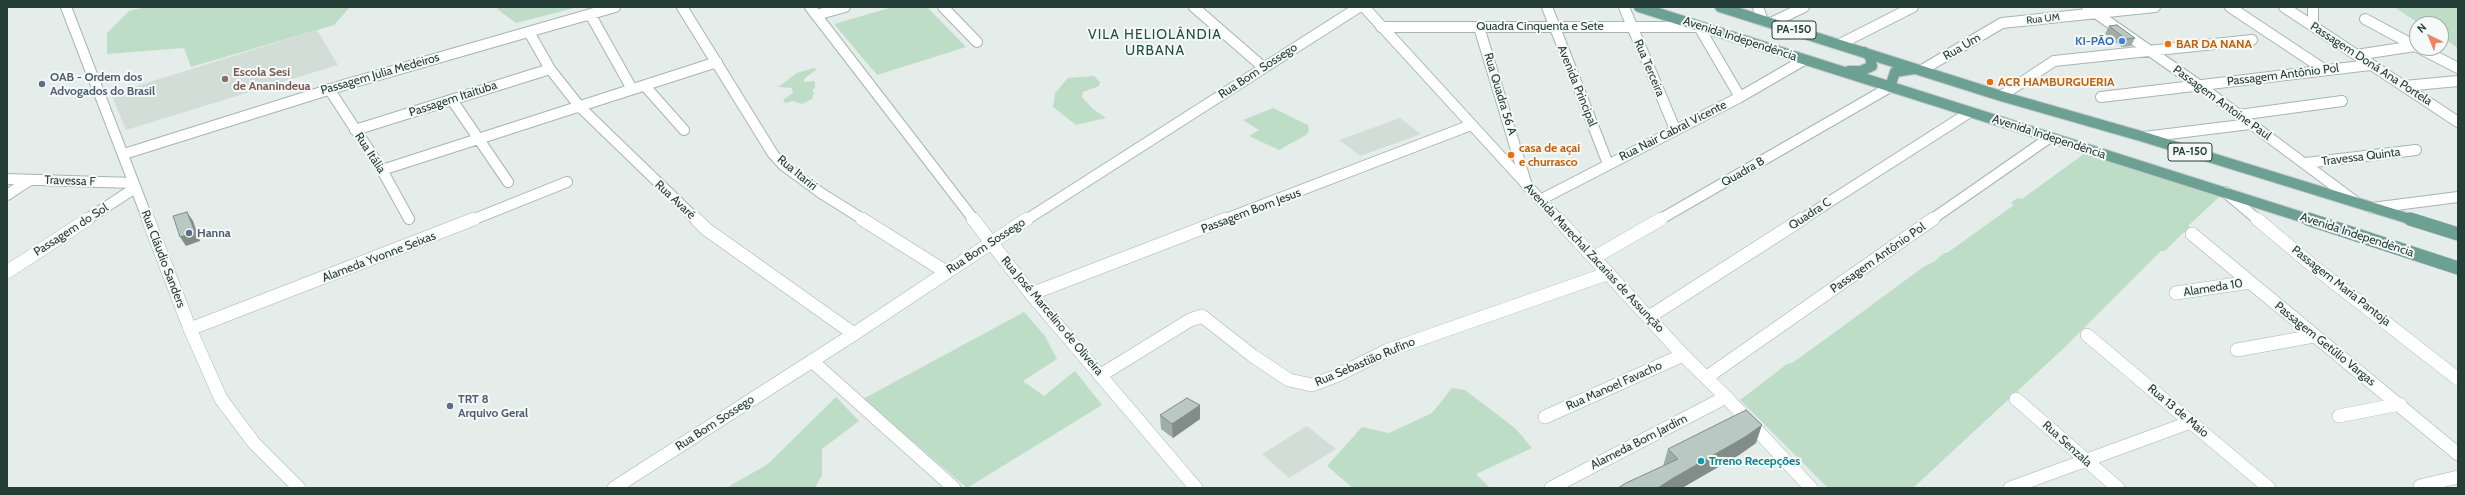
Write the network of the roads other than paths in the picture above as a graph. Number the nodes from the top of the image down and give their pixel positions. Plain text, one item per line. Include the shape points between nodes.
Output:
1 (66, 7) edge
2 (615, 7) edge
3 (682, 7) edge
4 (845, 7) edge
5 (943, 7) edge
6 (1194, 7) edge
7 (1359, 7) edge
8 (1364, 7) edge
9 (1547, 7) edge
10 (1624, 7) edge
11 (1639, 7) edge
12 (1720, 7) edge
13 (1758, 7) edge
14 (1804, 7) edge
15 (1913, 7) edge
16 (2087, 7) edge
17 (2155, 7) edge
18 (2230, 7) edge
19 (2284, 7) edge
20 (2313, 7) edge
21 (813, 11) edge
22 (2096, 13) junction
23 (590, 14) junction
24 (2365, 19) dead end
25 (1767, 22) junction
26 (2002, 23) joint
27 (1554, 26) junction
28 (1632, 26) junction
29 (2313, 26) junction
30 (1381, 27) junction
31 (1479, 27) junction
32 (1699, 27) junction
33 (528, 32) junction
34 (2252, 40) dead end
35 (977, 42) dead end
36 (2409, 43) edge
37 (1840, 44) junction
38 (2409, 48) edge
39 (2150, 51) junction
40 (1864, 52) junction
41 (2356, 55) junction
42 (2435, 56) edge
43 (1804, 60) junction
44 (717, 62) junction
45 (2370, 65) junction
46 (1263, 67) junction
47 (2458, 68) edge
48 (550, 69) junction
49 (1832, 69) junction
50 (1922, 70) junction
51 (2325, 70) junction
52 (2458, 81) edge
53 (645, 86) junction
54 (2200, 86) junction
55 (2404, 86) junction
56 (1890, 87) junction
57 (329, 89) junction
58 (632, 89) junction
59 (2001, 96) junction
60 (1740, 97) junction
61 (2101, 97) dead end
62 (452, 100) junction
63 (2342, 101) dead end
64 (580, 107) junction
65 (2458, 110) edge
66 (1970, 112) junction
67 (2443, 112) junction
68 (2239, 115) junction
69 (2458, 122) edge
70 (2250, 124) junction
71 (1471, 125) junction
72 (1674, 129) junction
73 (355, 130) junction
74 (684, 130) dead end
75 (2144, 137) junction
76 (480, 138) junction
77 (2049, 138) junction
78 (2416, 150) dead end
79 (124, 154) junction
80 (2306, 163) junction
81 (1608, 164) junction
82 (382, 170) junction
83 (7, 179) edge
84 (30, 180) junction
85 (508, 182) dead end
86 (566, 182) dead end
87 (134, 185) junction
88 (1527, 186) junction
89 (2225, 192) junction
90 (7, 195) edge
91 (2456, 198) edge
92 (1540, 200) junction
93 (2356, 202) junction
94 (2372, 208) junction
95 (409, 218) dead end
96 (2192, 234) dead end
97 (2458, 234) edge
98 (990, 243) junction
99 (1595, 257) junction
100 (2458, 268) edge
101 (7, 272) edge
102 (946, 272) junction
103 (1609, 273) junction
104 (2250, 282) junction
105 (2176, 293) dead end
106 (1031, 294) junction
107 (1649, 317) junction
108 (190, 329) junction
109 (854, 334) junction
110 (2087, 335) dead end
111 (2314, 336) junction
112 (2237, 350) dead end
113 (1683, 355) junction
114 (812, 361) junction
115 (1101, 375) junction
116 (1707, 377) junction
117 (2458, 379) edge
118 (1726, 397) junction
119 (2016, 399) dead end
120 (2400, 404) junction
121 (2339, 416) dead end
122 (1545, 417) dead end
123 (2191, 422) junction
124 (2458, 454) edge
125 (2087, 461) junction
126 (2458, 477) edge
127 (2420, 486) dead end
128 (299, 488) edge
129 (614, 488) edge
130 (954, 488) edge
131 (1196, 488) edge
132 (1552, 488) edge
133 (1811, 488) edge
134 (2010, 488) edge
135 (2118, 488) edge
136 (2269, 488) edge

1 - 79 street, Rua Cláudio Sanders
2 - 23 street, Passagem Julia Medeiros
3 - 44 street, Rua Itariri
4 - 21 street
5 - 35 street
6 - 46 street
7 - 46 street, Rua Bom Sossego
8 - 30 street, Avenida Marechal Zacarias de Assunção
9 - 27 street, Avenida Principal
10 - 28 street, Rua Terceira
11 - 32 main road, Avenida Independência / PA-150
12 - 25 main road, Avenida Independência / PA-150
13 - 25 street
14 - 25 street
15 - 37 street
16 - 22 street, Passagem Antoine Paul
17 - 22 street, Rua UM
18 - 51 street
19 - 29 street, Passagem Doná Ana Portela
20 - 29 street
21 - 98 street, Rua José Marcelino de Oliveira
22 - 26 street, Rua UM
22 - 39 street, Passagem Antoine Paul
23 - 33 street, Passagem Julia Medeiros
23 - 58 street
24 - 36 street
25 - 37 main road, Avenida Independência / PA-150
26 - 50 street, Rua Um
27 - 28 street, Quadra Cinquenta e Sete
27 - 31 street, Quadra Cinquenta e Sete
27 - 81 street, Avenida Principal
28 - 32 street, Quadra Cinquenta e Sete
28 - 72 street, Rua Terceira
29 - 41 street, Passagem Doná Ana Portela
30 - 31 street, Quadra Cinquenta e Sete
30 - 71 street, Avenida Marechal Zacarias de Assunção
31 - 88 street, Rua Quadra 56 A
32 - 43 main road, Avenida Independência / PA-150
32 - 60 street
33 - 48 street, Rua Avaré
33 - 57 street, Passagem Julia Medeiros
34 - 39 street
37 - 40 main road, Avenida Independência / PA-150
38 - 41 street
39 - 54 street, Passagem Antoine Paul
39 - 59 street via 2054,61
40 - 49 main road via 1873,61 1868,69
40 - 50 main road, Avenida Independência / PA-150
41 - 45 street, Passagem Doná Ana Portela
42 - 47 street
43 - 49 main road, Avenida Independência / PA-150
43 - 60 street, Rua Nair Cabral Vicente
44 - 53 street
44 - 102 street, Rua Itariri via 772,154 783,165 828,197
45 - 51 street, Passagem Antônio Pol
45 - 55 street, Passagem Doná Ana Portela
46 - 98 street, Rua Bom Sossego
48 - 62 street, Passagem Itaituba
48 - 64 street, Rua Avaré
49 - 56 main road, Avenida Independência / PA-150
50 - 56 main road via 1906,69 1895,72
50 - 59 main road, Avenida Independência / PA-150
51 - 54 street, Passagem Antônio Pol
52 - 55 street
53 - 58 street
53 - 74 street
54 - 61 street, Passagem Antônio Pol
54 - 68 street, Passagem Antoine Paul
55 - 67 street, Passagem Doná Ana Portela
56 - 66 main road, Avenida Independência / PA-150
56 - 99 street, Quadra B
57 - 73 street, Rua Itália
57 - 79 street, Passagem Julia Medeiros
58 - 64 street
59 - 75 main road, Avenida Independência / PA-150
60 - 72 street, Rua Nair Cabral Vicente
62 - 73 street, Passagem Itaituba
62 - 76 street
63 - 68 street
64 - 76 street
64 - 109 street, Rua Avaré via 706,229
65 - 67 street
66 - 77 main road, Avenida Independência / PA-150
66 - 107 street, Quadra C
67 - 69 street, Passagem Doná Ana Portela
68 - 70 street, Passagem Antoine Paul
70 - 75 street
70 - 80 street, Passagem Antoine Paul
71 - 88 street, Avenida Marechal Zacarias de Assunção
71 - 106 street, Passagem Bom Jesus
72 - 81 street, Rua Nair Cabral Vicente
73 - 82 street, Rua Itália
75 - 93 main road, Avenida Independência / PA-150
76 - 82 street
76 - 85 street
77 - 89 main road, Avenida Independência / PA-150
77 - 116 street, Passagem Antônio Pol
78 - 80 street, Travessa Quinta
79 - 87 street, Rua Cláudio Sanders
80 - 93 street, Passagem Antoine Paul
81 - 92 street, Rua Nair Cabral Vicente
82 - 95 street, Rua Itália
83 - 84 street, Travessa F
84 - 87 street, Travessa F
84 - 90 street
86 - 108 street, Alameda Yvonne Seixas via 360,265
87 - 101 street, Passagem do Sol
87 - 108 street, Rua Cláudio Sanders
88 - 92 street, Avenida Marechal Zacarias de Assunção
89 - 100 main road, Avenida Independência / PA-150
89 - 117 street, Passagem Maria Pantoja via 2313,266
91 - 94 street
92 - 99 street, Avenida Marechal Zacarias de Assunção
93 - 94 main road, Avenida Independência / PA-150
94 - 97 main road, Avenida Independência / PA-150
96 - 104 street, Passagem Getúlio Vargas
98 - 102 street, Rua Bom Sossego
98 - 106 street, Rua José Marcelino de Oliveira
99 - 103 street, Avenida Marechal Zacarias de Assunção
102 - 109 street, Rua Bom Sossego
103 - 107 street, Avenida Marechal Zacarias de Assunção
103 - 115 street, Rua Sebastião Rufino via 1386,351 1312,385 1289,380 1202,316 1190,320
104 - 105 street, Alameda 10
104 - 111 street, Passagem Getúlio Vargas
106 - 115 street, Rua José Marcelino de Oliveira
107 - 113 street, Avenida Marechal Zacarias de Assunção
108 - 128 street, Rua Cláudio Sanders via 221,399 254,443
109 - 114 street, Rua Bom Sossego
110 - 123 street, Rua 13 de Maio
111 - 112 street
111 - 120 street, Passagem Getúlio Vargas
113 - 116 street, Avenida Marechal Zacarias de Assunção
113 - 122 street, Rua Manoel Favacho
114 - 129 street, Rua Bom Sossego
114 - 130 street
115 - 131 street, Rua José Marcelino de Oliveira
116 - 118 street, Avenida Marechal Zacarias de Assunção
118 - 132 street, Alameda Bom Jardim
118 - 133 street, Avenida Marechal Zacarias de Assunção
119 - 125 street, Rua Senzala
120 - 121 street
120 - 124 street, Passagem Getúlio Vargas
123 - 125 street
123 - 136 street, Rua 13 de Maio
125 - 134 street
125 - 135 street, Rua Senzala
126 - 127 street

